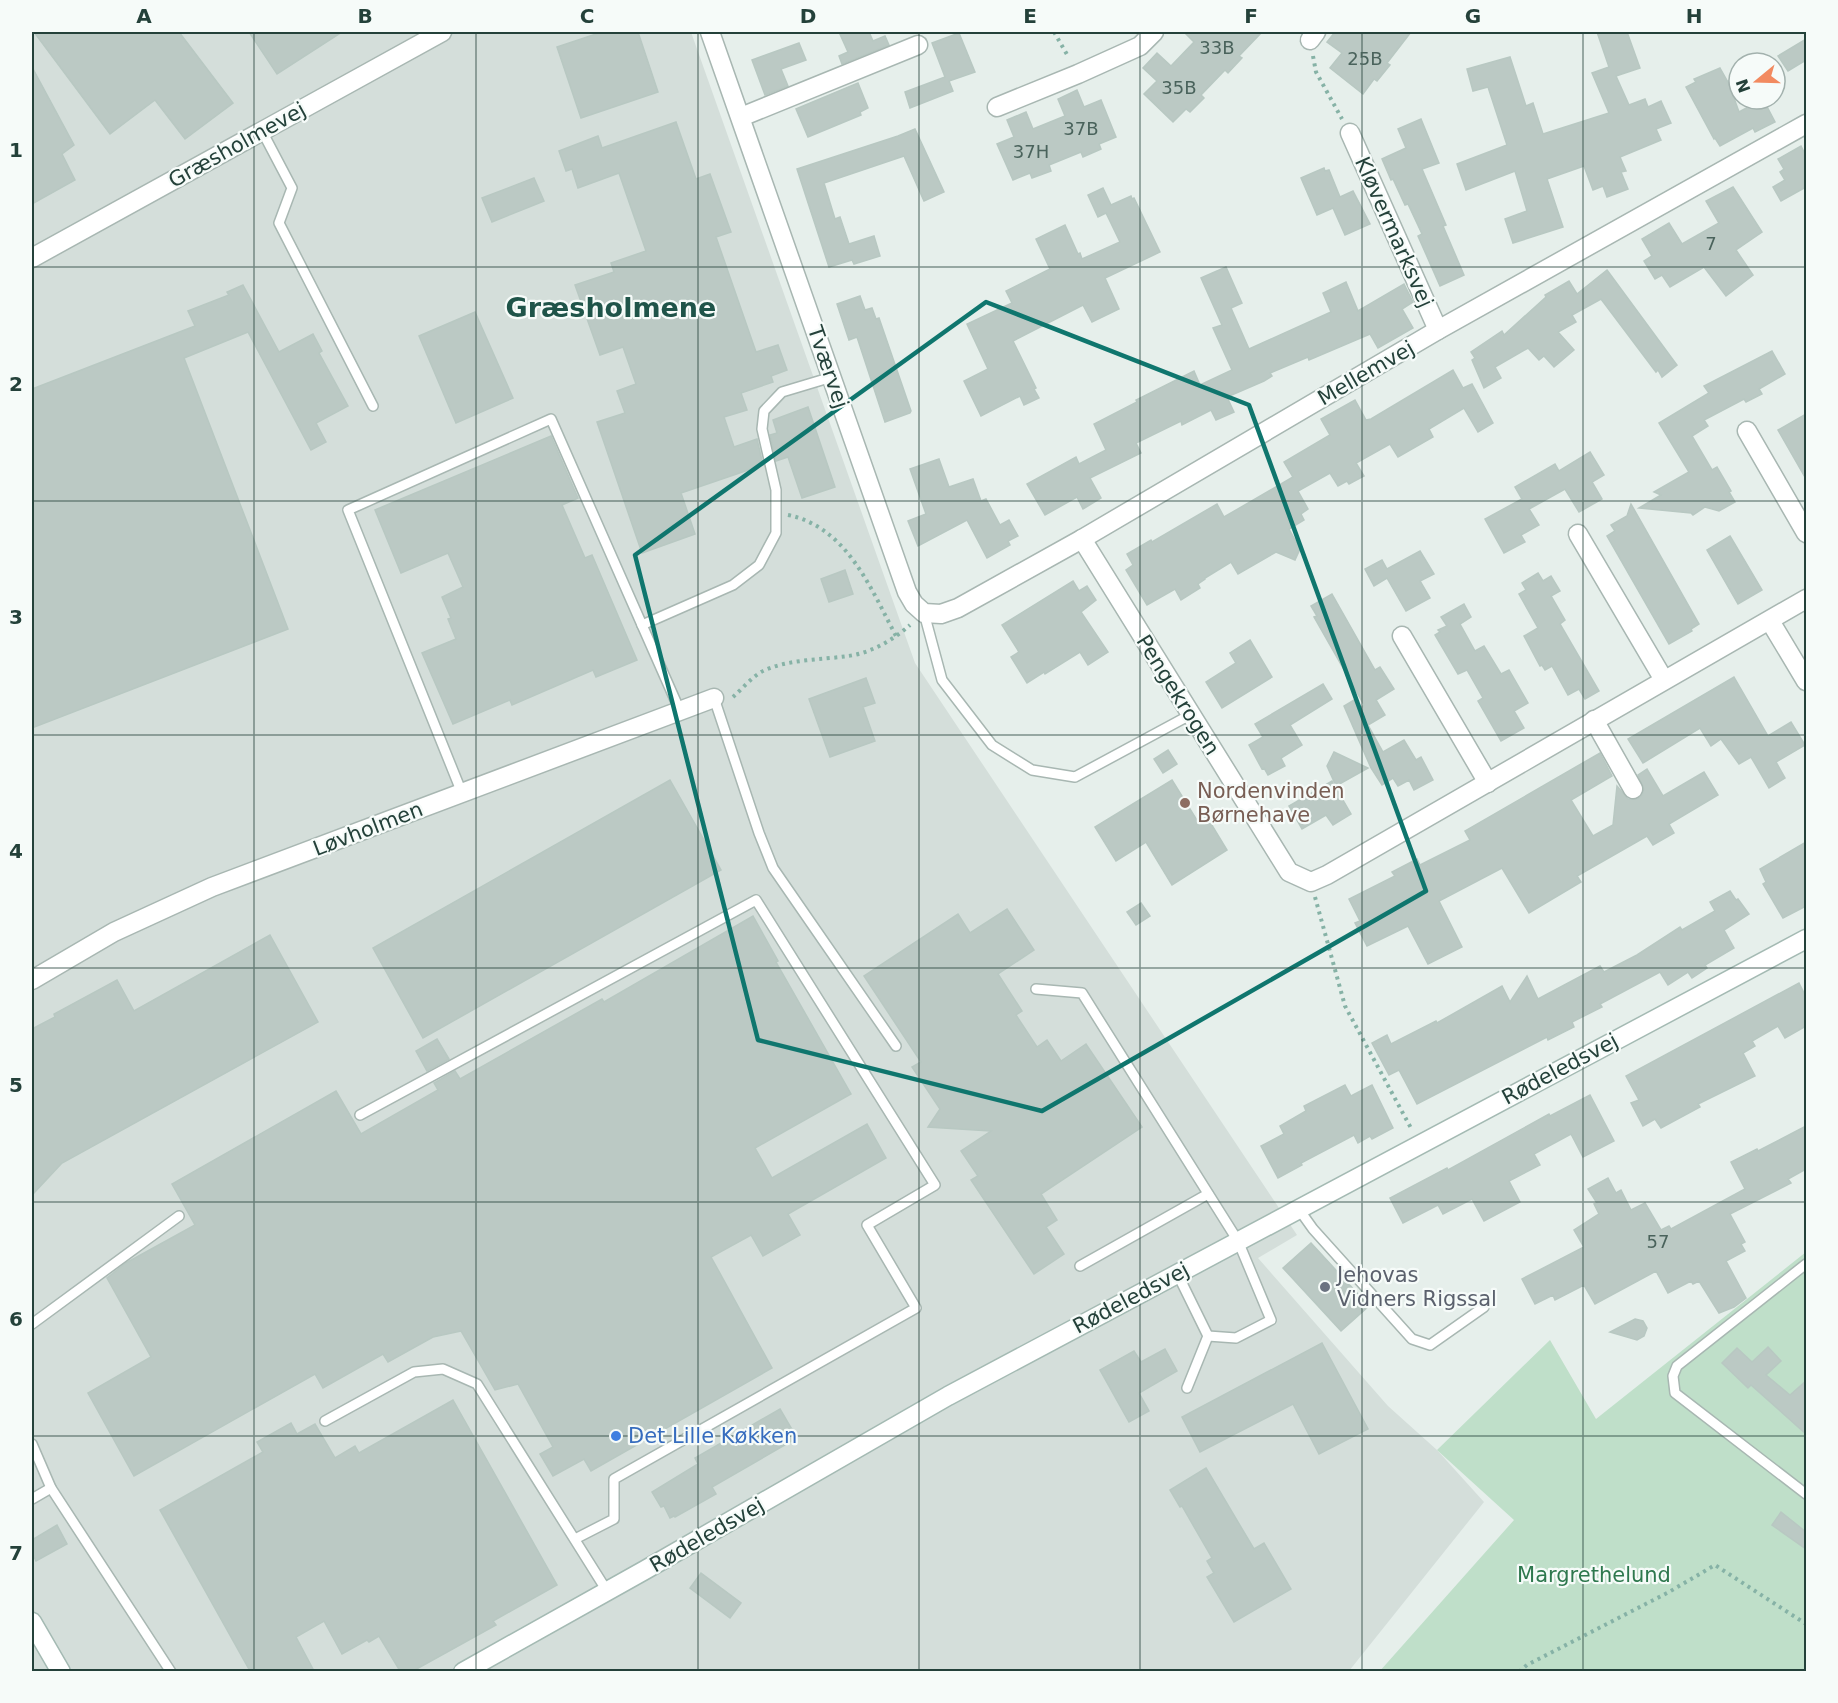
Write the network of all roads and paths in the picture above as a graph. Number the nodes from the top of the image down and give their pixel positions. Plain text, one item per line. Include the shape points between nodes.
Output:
1 (442, 32) edge
2 (710, 32) edge
3 (1054, 32) edge
4 (1154, 32) edge
5 (1313, 36) edge
6 (918, 45) dead end
7 (1078, 74) junction
8 (996, 107) dead end
9 (741, 117) junction
10 (1806, 124) edge
11 (262, 131) junction
12 (1350, 133) joint
13 (32, 258) edge
14 (1438, 330) junction
15 (832, 377) junction
16 (373, 406) dead end
17 (1747, 431) dead end
18 (776, 513) junction
19 (1806, 533) edge
20 (1578, 534) dead end
21 (1082, 539) junction
22 (1806, 599) edge
23 (924, 613) junction
24 (1770, 621) junction
25 (642, 625) junction
26 (896, 636) junction
27 (1402, 636) dead end
28 (1664, 680) junction
29 (1806, 681) edge
30 (715, 703) junction
31 (680, 711) junction
32 (1190, 715) junction
33 (1594, 720) junction
34 (1488, 783) junction
35 (1633, 789) dead end
36 (462, 793) junction
37 (1311, 882) junction
38 (1805, 941) edge
39 (32, 980) edge
40 (1036, 989) dead end
41 (896, 1046) dead end
42 (360, 1115) dead end
43 (1419, 1143) junction
44 (1208, 1194) junction
45 (1298, 1208) junction
46 (179, 1216) dead end
47 (1238, 1241) junction
48 (1806, 1264) edge
49 (1080, 1266) dead end
50 (1177, 1273) junction
51 (1484, 1307) dead end
52 (32, 1324) edge
53 (1208, 1336) junction
54 (1187, 1388) dead end
55 (325, 1421) dead end
56 (32, 1444) edge
57 (51, 1488) junction
58 (1805, 1492) edge
59 (32, 1499) edge
60 (575, 1539) junction
61 (607, 1591) junction
62 (32, 1622) edge
63 (1806, 1624) edge
64 (61, 1671) edge
65 (171, 1671) edge
66 (463, 1671) edge
67 (1519, 1671) edge

1 - 11 street, Græsholmevej
2 - 9 street, Tværvej
3 - 7 path
4 - 7 street via 1140,46
5 - 12 path via 1316,72
6 - 9 street
7 - 8 street
9 - 15 street, Tværvej
10 - 14 street, Mellemvej
11 - 13 street, Græsholmevej
11 - 16 lane via 292,188 279,223
12 - 14 street, Kløvermarksvej
14 - 21 street, Mellemvej
15 - 18 lane via 782,392 764,411 762,429 776,490
15 - 23 street, Tværvej via 907,592
17 - 19 street
18 - 25 lane via 776,533 759,565 733,585
18 - 26 path via 804,518 834,537 864,574
20 - 28 street
21 - 23 street, Mellemvej via 958,608 940,614
21 - 32 street, Pengekrogen
22 - 24 street
23 - 26 path
23 - 32 lane via 942,680 992,745 1032,770 1075,777
24 - 28 street
24 - 29 street
25 - 31 lane
25 - 36 lane via 551,419 348,510
26 - 30 path via 850,656 797,661 761,672 730,699
27 - 34 street
28 - 33 street
30 - 31 street, Løvholmen
30 - 41 lane via 773,868
31 - 36 street, Løvholmen
32 - 37 street, Pengekrogen via 1289,872
33 - 34 street
33 - 35 street
34 - 37 street
36 - 39 street, Løvholmen via 212,887 114,932
37 - 43 path via 1345,1006
38 - 43 street, Rødeledsvej
40 - 44 lane via 1082,993
42 - 60 lane via 756,900 935,1185 867,1225 916,1308 614,1479 614,1519
43 - 45 street, Rødeledsvej
44 - 47 lane
44 - 49 lane
45 - 47 street, Rødeledsvej
45 - 51 lane via 1412,1339 1430,1345
46 - 52 lane
47 - 50 street, Rødeledsvej
47 - 53 lane via 1271,1320 1236,1338
48 - 58 lane via 1677,1366 1673,1376 1675,1394
50 - 53 lane
50 - 61 street, Rødeledsvej via 948,1396
53 - 54 lane
55 - 60 lane via 414,1372 443,1369 477,1384
56 - 57 lane
57 - 59 lane
57 - 65 lane
60 - 61 lane
61 - 66 street, Rødeledsvej
62 - 64 street
63 - 67 path via 1714,1565

